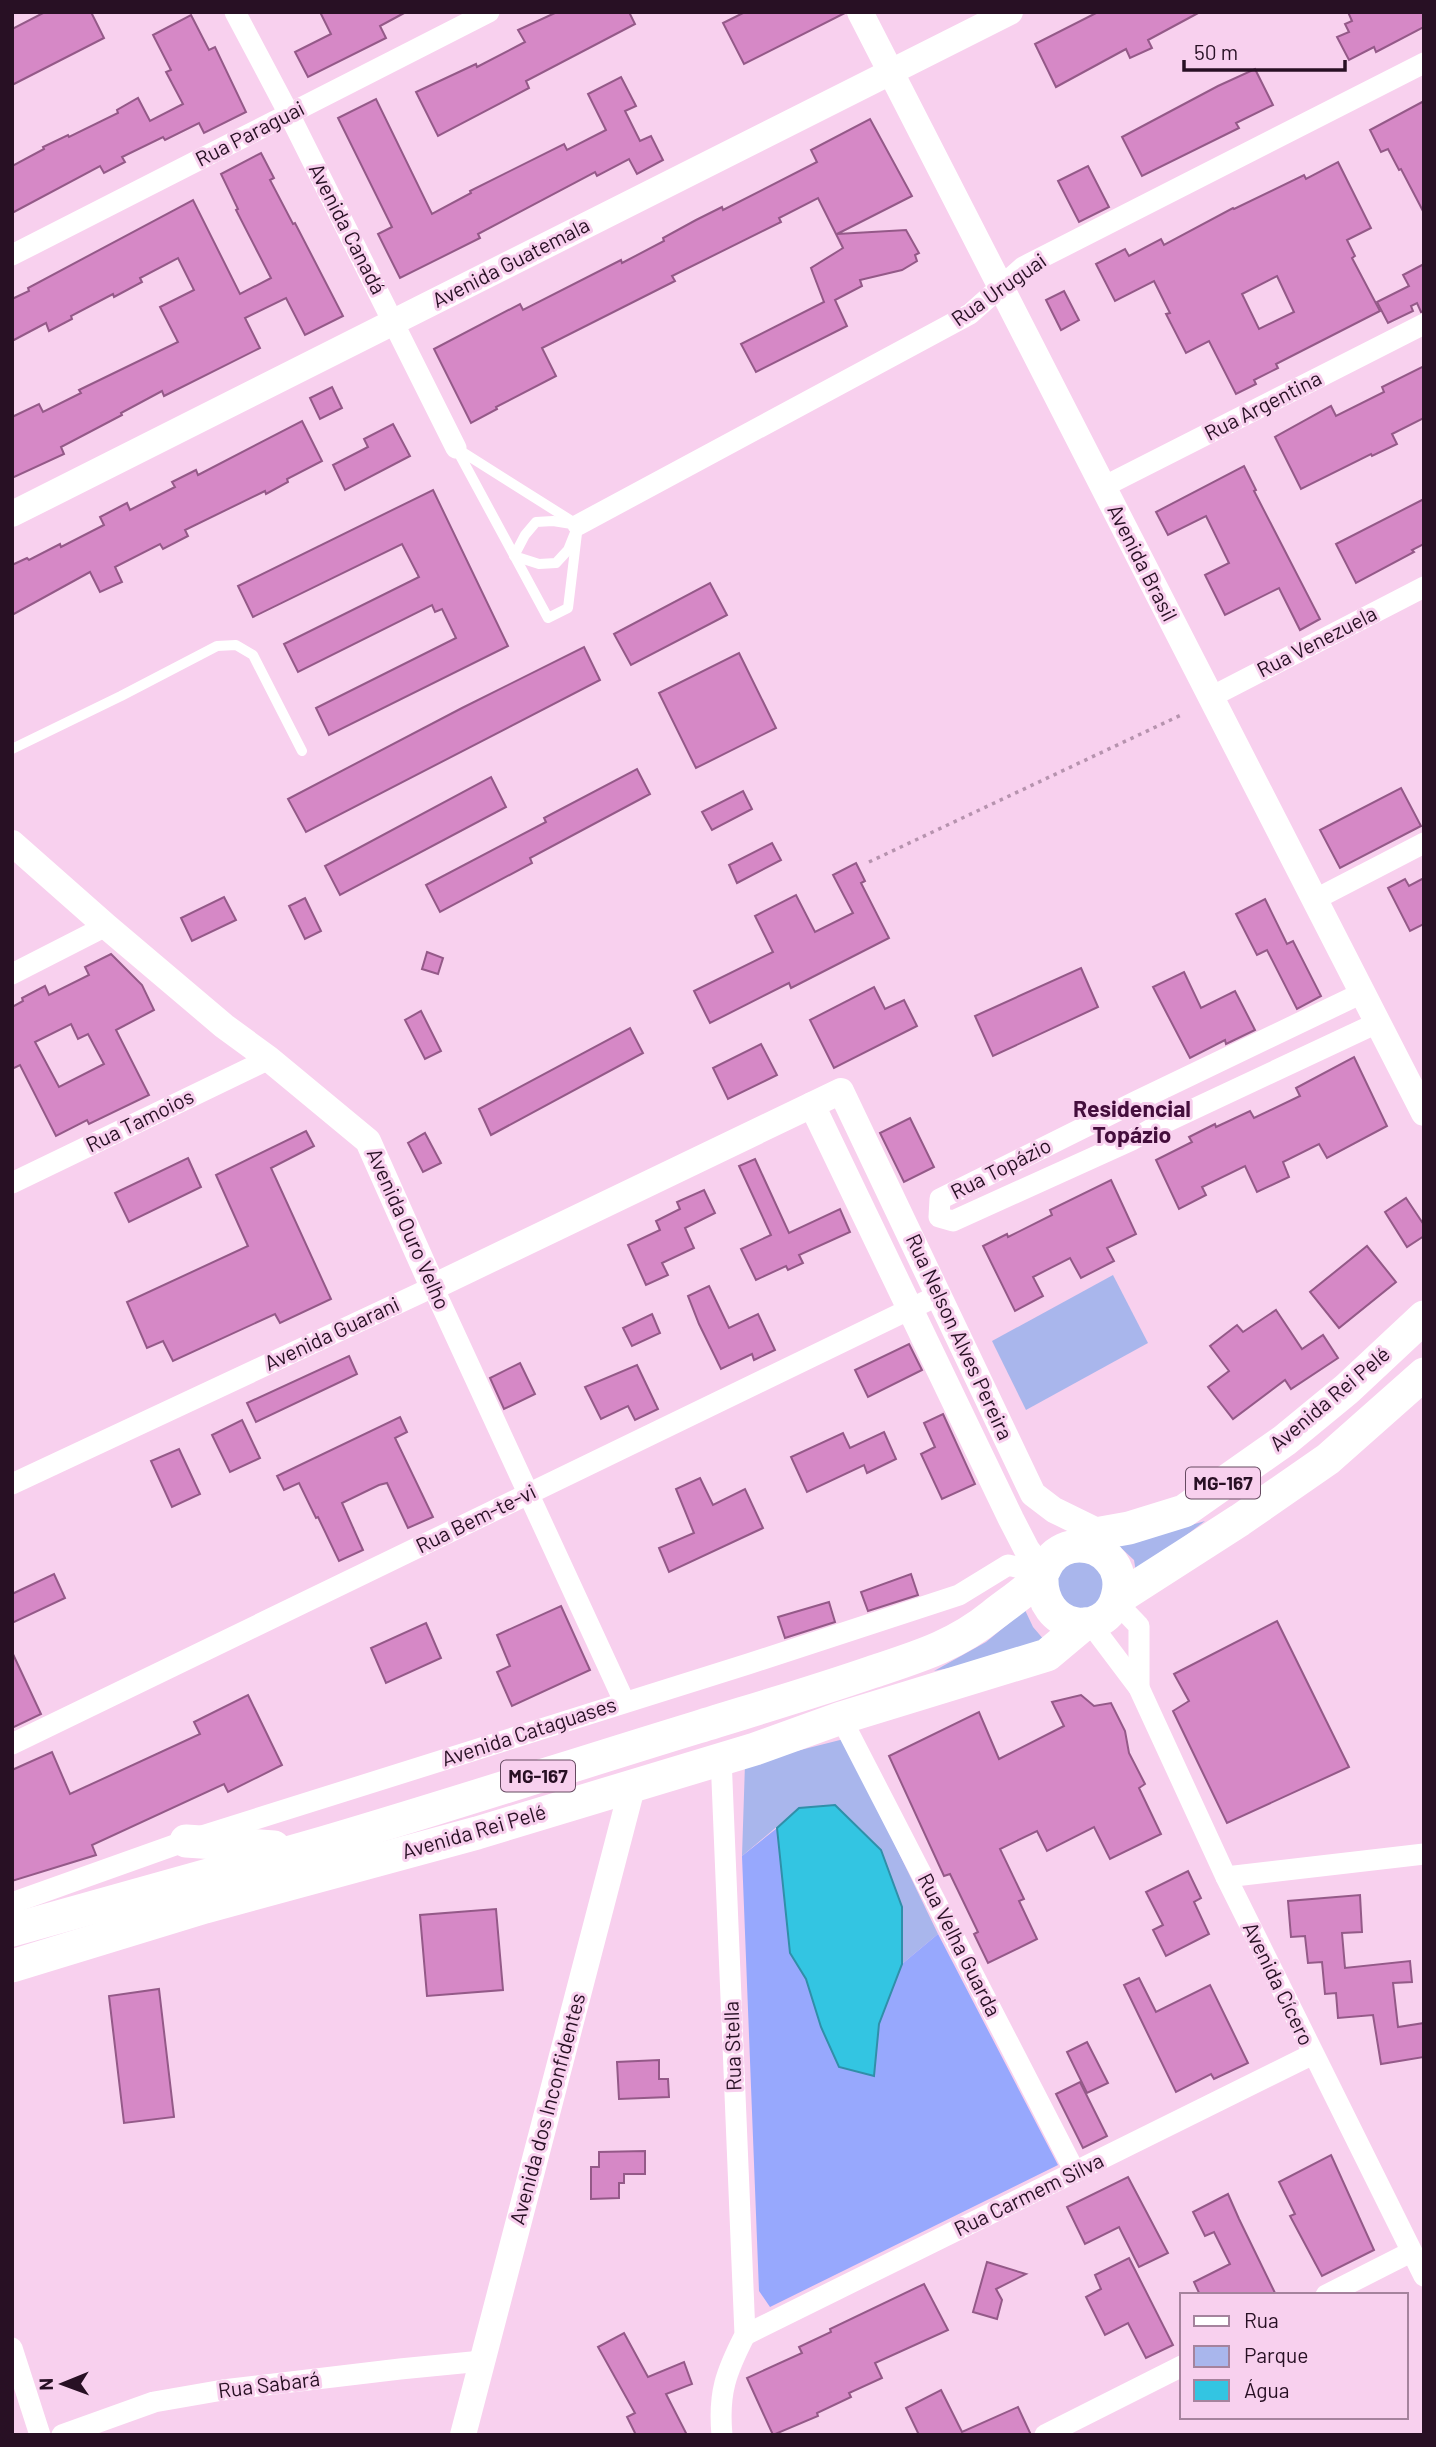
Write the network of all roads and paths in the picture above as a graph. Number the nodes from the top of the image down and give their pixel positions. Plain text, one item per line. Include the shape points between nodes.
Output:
1 (235, 12) edge
2 (489, 12) edge
3 (860, 12) edge
4 (1010, 12) edge
5 (1424, 63) edge
6 (890, 72) junction
7 (289, 114) junction
8 (12, 255) edge
9 (1001, 288) junction
10 (393, 322) junction
11 (1424, 324) edge
12 (456, 448) junction
13 (1103, 487) junction
14 (12, 514) edge
15 (578, 525) junction
16 (514, 556) junction
17 (1424, 587) edge
18 (1211, 697) junction
19 (1181, 715) dead end
20 (12, 749) edge
21 (302, 751) dead end
22 (12, 843) edge
23 (1424, 843) edge
24 (869, 862) dead end
25 (1314, 900) junction
26 (106, 926) junction
27 (12, 974) edge
28 (1362, 993) junction
29 (1377, 1023) junction
30 (269, 1059) junction
31 (841, 1091) joint
32 (1137, 1101) junction
33 (812, 1105) junction
34 (1117, 1111) junction
35 (1424, 1113) edge
36 (1151, 1129) junction
37 (1132, 1140) junction
38 (12, 1183) edge
39 (433, 1287) junction
40 (939, 1295) junction
41 (911, 1307) junction
42 (1424, 1317) edge
43 (1424, 1374) edge
44 (12, 1484) edge
45 (529, 1493) junction
46 (1096, 1544) junction
47 (1042, 1573) junction
48 (1116, 1601) junction
49 (1087, 1624) junction
50 (1141, 1655) junction
51 (1121, 1664) junction
52 (1139, 1689) junction
53 (624, 1702) junction
54 (841, 1718) junction
55 (12, 1744) edge
56 (721, 1757) junction
57 (633, 1784) junction
58 (186, 1841) junction
59 (305, 1848) junction
60 (1424, 1854) edge
61 (1226, 1877) junction
62 (12, 1903) edge
63 (12, 1930) edge
64 (12, 1966) edge
65 (1313, 2054) junction
66 (1075, 2172) junction
67 (1411, 2252) junction
68 (1424, 2276) edge
69 (1330, 2293) edge
70 (745, 2336) junction
71 (12, 2348) edge
72 (482, 2361) junction
73 (1180, 2368) edge
74 (40, 2435) edge
75 (62, 2435) edge
76 (463, 2435) edge
77 (722, 2435) edge
78 (1045, 2435) edge

1 - 7 street, Avenida Canadá
2 - 7 street, Rua Paraguai
3 - 6 street, Avenida Brasil
4 - 6 street, Avenida Guatemala
5 - 9 street, Rua Uruguai via 1023,267
6 - 9 street, Avenida Brasil
6 - 10 street, Avenida Guatemala
7 - 8 street, Rua Paraguai
7 - 10 street, Avenida Canadá
9 - 13 street, Avenida Brasil
9 - 15 street, Rua Uruguai via 970,314
10 - 12 street, Avenida Canadá
10 - 14 street, Avenida Guatemala
11 - 13 street, Rua Argentina
12 - 15 lane
12 - 16 lane
13 - 18 street, Avenida Brasil
15 - 16 lane via 536,523
15 - 16 lane via 568,550 556,563 539,564
15 - 16 lane via 568,608 548,618
17 - 18 street, Rua Venezuela
18 - 25 street, Avenida Brasil
19 - 24 path
20 - 21 lane via 217,646 236,645 253,655
22 - 26 street, Avenida Ouro Velho
23 - 25 street
25 - 28 street, Avenida Brasil
26 - 27 street
26 - 30 street, Avenida Ouro Velho
28 - 29 street, Avenida Brasil
28 - 32 street, Rua Topázio
29 - 35 street, Avenida Brasil
29 - 36 street, Rua Topázio
30 - 38 street, Rua Tamoios
30 - 39 street, Avenida Ouro Velho via 368,1141
31 - 33 street, Avenida Guarani
31 - 40 street, Rua Nelson Alves Pereira
32 - 34 street, Rua Topázio
32 - 36 street
33 - 39 street, Avenida Guarani
33 - 41 street, Rua Nelson Alves Pereira
34 - 37 street
34 - 37 street, Rua Topázio via 940,1199 939,1217 953,1222
36 - 37 street, Rua Topázio
39 - 44 street, Avenida Guarani
39 - 45 street, Avenida Ouro Velho
40 - 41 street, Rua Bem-te-vi
40 - 46 street, Rua Nelson Alves Pereira via 1033,1494
41 - 45 street, Rua Bem-te-vi
41 - 47 street, Rua Nelson Alves Pereira via 1011,1519
42 - 46 main road, Avenida Rei Pelé / MG-167 via 1306,1423 1184,1511
43 - 48 main road, Avenida Rei Pelé / MG-167 via 1307,1475
45 - 53 street, Avenida Ouro Velho
45 - 55 street, Rua Bem-te-vi
46 - 47 main road, Avenida Rei Pelé via 1066,1548 1052,1557
46 - 48 main road via 1118,1574
47 - 49 main road via 1041,1590 1056,1616 1069,1623
47 - 53 street, Avenida Cataguases via 1008,1565 958,1595
47 - 59 main road, Avenida Rei Pelé / MG-167 via 988,1619 944,1648
48 - 49 main road, Avenida Rei Pelé via 1100,1619
48 - 50 street, Avenida Cícero via 1139,1626
49 - 51 street, Avenida Cícero
49 - 54 main road, Avenida Rei Pelé / MG-167 via 1047,1655
50 - 51 lane
50 - 52 street, Avenida Cícero
51 - 52 street, Avenida Cícero
52 - 61 street, Avenida Cícero
53 - 58 street, Avenida Cataguases
54 - 56 main road, Avenida Rei Pelé / MG-167
54 - 66 street, Rua Velha Guarda
56 - 57 main road, Avenida Rei Pelé / MG-167
56 - 70 street, Rua Stella
57 - 64 main road, Avenida Rei Pelé / MG-167
57 - 72 street, Avenida dos Inconfidentes
58 - 59 main road
58 - 62 street, Avenida Cataguases
59 - 63 main road, Avenida Rei Pelé / MG-167
60 - 61 street
61 - 65 street, Avenida Cícero
65 - 66 street, Rua Carmem Silva
65 - 67 street, Avenida Cícero
66 - 70 street, Rua Carmem Silva
67 - 68 street, Avenida Cícero
67 - 69 street
70 - 77 street via 722,2388
71 - 74 street
72 - 75 street, Rua Sabará via 165,2400
72 - 76 street, Avenida dos Inconfidentes
73 - 78 street

